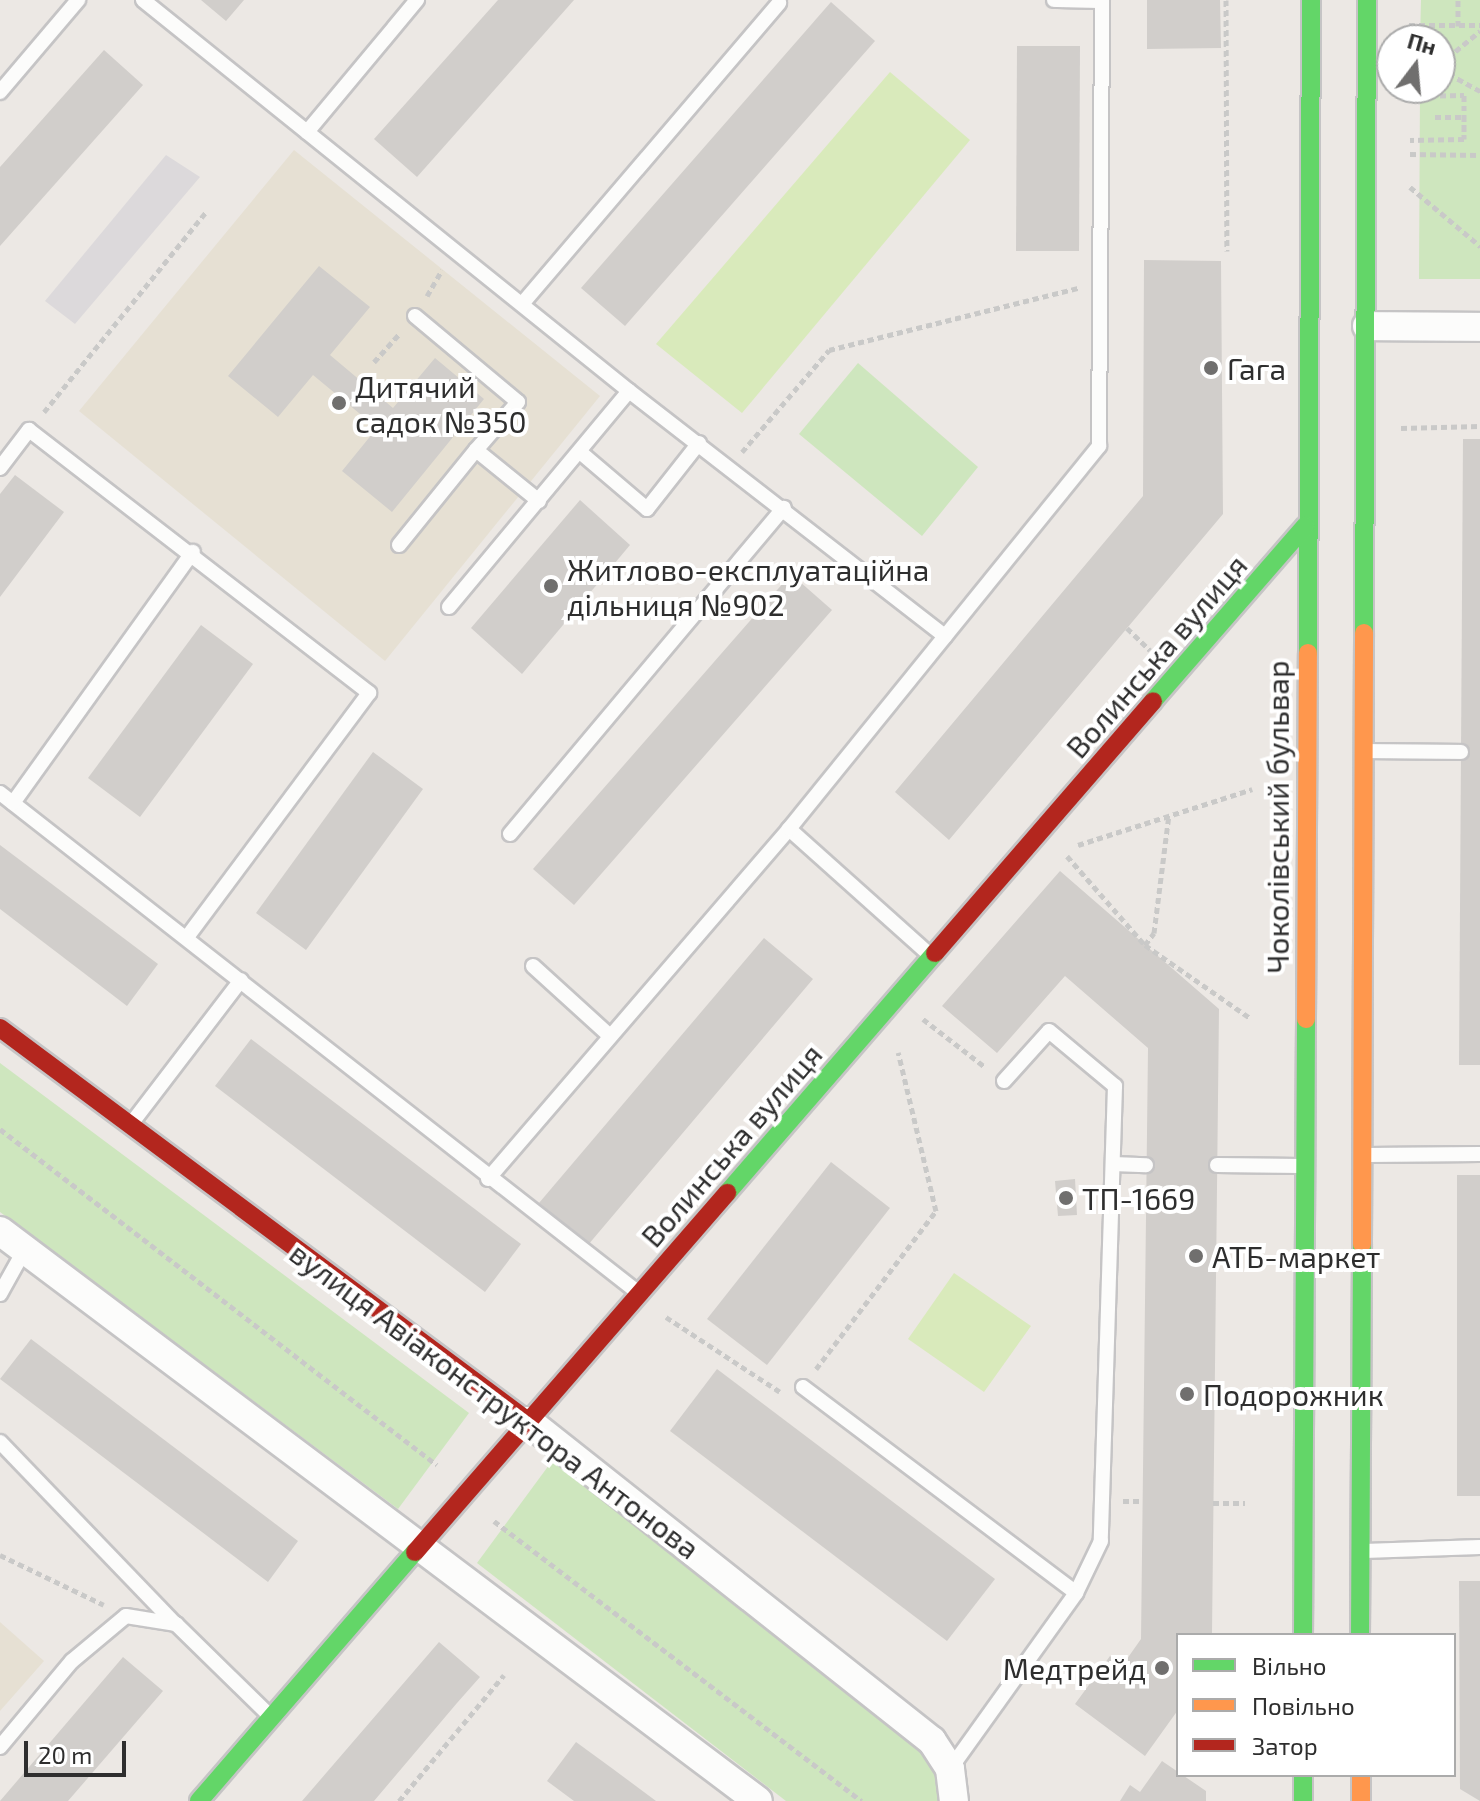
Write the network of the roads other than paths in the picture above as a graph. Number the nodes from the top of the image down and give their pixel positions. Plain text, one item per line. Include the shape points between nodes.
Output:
1 (78, 0) edge
2 (143, 0) edge
3 (417, 0) edge
4 (1054, 0) edge
5 (1102, 0) edge
6 (1311, 0) edge
7 (1367, 0) edge
8 (779, 3) dead end
9 (0, 92) edge
10 (307, 132) junction
11 (522, 304) junction
12 (415, 316) dead end
13 (1367, 326) junction
14 (1480, 327) edge
15 (629, 391) junction
16 (699, 443) junction
17 (476, 450) junction
18 (580, 452) junction
19 (0, 468) edge
20 (539, 501) junction
21 (784, 508) junction
22 (1305, 526) junction
23 (399, 545) dead end
24 (193, 552) junction
25 (449, 607) dead end
26 (945, 636) junction
27 (1365, 751) junction
28 (1461, 752) dead end
29 (0, 793) edge
30 (13, 803) junction
31 (789, 829) junction
32 (510, 834) dead end
33 (187, 937) junction
34 (932, 956) junction
35 (533, 966) dead end
36 (241, 980) junction
37 (0, 1028) edge
38 (610, 1036) junction
39 (1004, 1081) road end
40 (130, 1125) junction
41 (1480, 1154) edge
42 (1363, 1155) junction
43 (1113, 1164) junction
44 (1146, 1165) dead end
45 (1217, 1165) dead end
46 (1305, 1166) junction
47 (488, 1179) junction
48 (0, 1231) edge
49 (25, 1249) junction
50 (0, 1294) edge
51 (639, 1294) junction
52 (803, 1387) road end
53 (528, 1421) junction
54 (0, 1442) edge
55 (1480, 1547) edge
56 (424, 1548) junction
57 (1360, 1551) junction
58 (1076, 1593) junction
59 (176, 1624) junction
60 (1303, 1633) edge
61 (1360, 1633) edge
62 (270, 1716) junction
63 (0, 1747) edge
64 (950, 1769) junction
65 (1303, 1777) edge
66 (1361, 1777) edge
67 (199, 1801) edge
68 (758, 1801) edge
69 (954, 1801) edge
70 (1303, 1801) edge
71 (1361, 1801) edge

1 - 9 lane
2 - 10 lane
3 - 10 lane
4 - 5 lane
5 - 26 lane via 1099,446
6 - 22 main road, Чоколівський бульвар
7 - 13 main road
8 - 11 lane
10 - 11 lane
11 - 15 lane
12 - 17 lane via 518,402
13 - 14 street
13 - 27 main road
15 - 16 lane
15 - 18 lane
16 - 18 lane via 647,509
16 - 21 lane
17 - 20 lane
17 - 23 lane
18 - 20 lane
19 - 24 lane via 29,430
20 - 25 lane
21 - 26 lane
21 - 32 lane
22 - 34 main road, Волинська вулиця
22 - 46 main road, Чоколівський бульвар
24 - 30 lane
24 - 33 lane via 369,693
26 - 31 lane
27 - 28 lane
27 - 42 main road
29 - 30 lane
30 - 33 lane
31 - 34 lane
31 - 38 lane
33 - 36 lane
34 - 51 main road, Волинська вулиця
35 - 38 lane
36 - 40 lane
36 - 47 lane
37 - 40 main road, вулиця Авіаконструктора Антонова
38 - 47 lane
39 - 43 lane via 1049,1031 1115,1086
40 - 53 main road, вулиця Авіаконструктора Антонова
41 - 42 lane
42 - 57 main road
43 - 44 lane
43 - 58 lane via 1101,1541
45 - 46 lane
46 - 60 main road, Чоколівський бульвар
47 - 51 lane
48 - 49 street
49 - 50 lane
49 - 56 street
51 - 53 main road, Волинська вулиця
52 - 58 lane
53 - 56 main road, Волинська вулиця
53 - 64 street, вулиця Авіаконструктора Антонова via 932,1741
54 - 59 lane
55 - 57 lane
56 - 62 main road, Волинська вулиця
56 - 68 street
57 - 61 main road
58 - 64 lane
59 - 62 lane
59 - 63 lane via 126,1616 72,1661
62 - 67 main road, Волинська вулиця
64 - 69 street, вулиця Авіаконструктора Антонова
65 - 70 main road
66 - 71 main road

